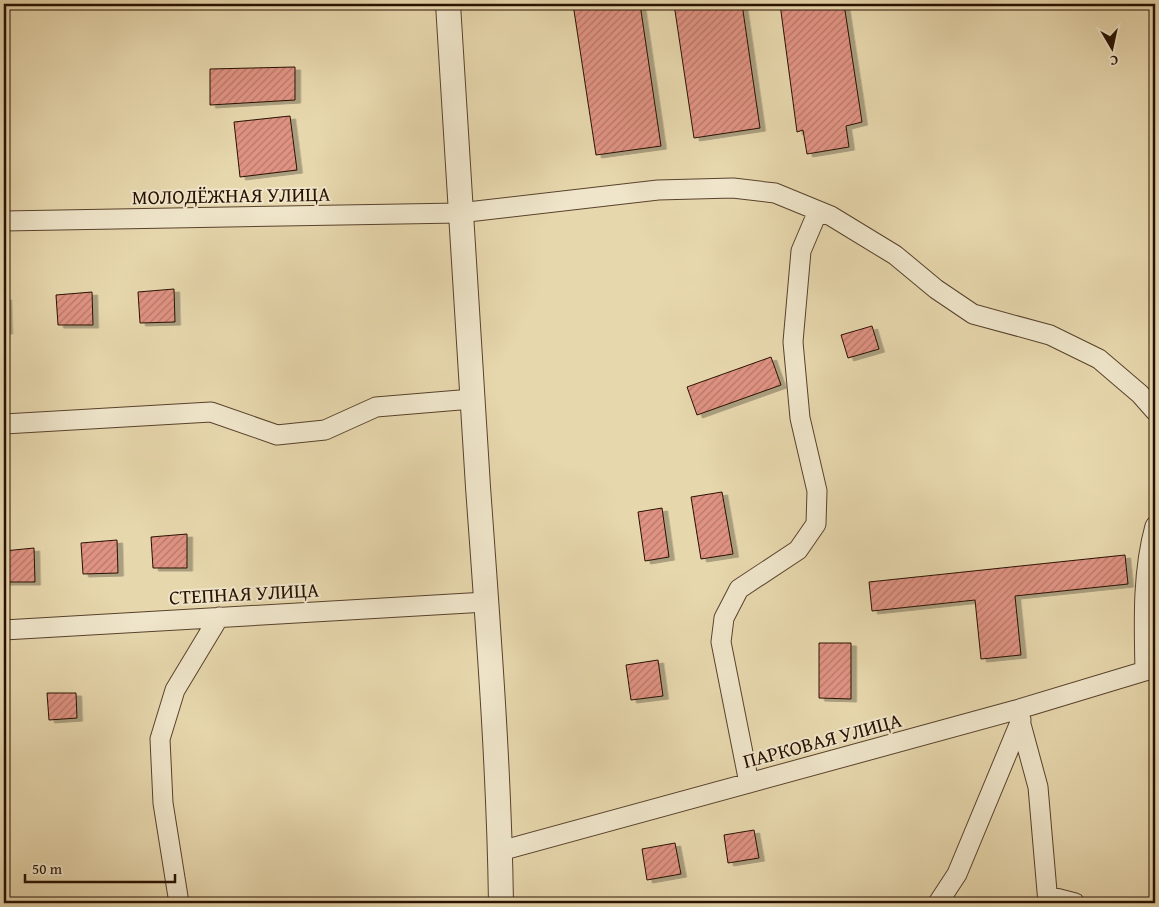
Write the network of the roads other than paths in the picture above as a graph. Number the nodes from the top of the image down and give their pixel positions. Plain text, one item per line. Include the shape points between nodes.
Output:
1 (448, 4) edge
2 (818, 211) junction
3 (459, 213) junction
4 (4, 221) edge
5 (472, 398) junction
6 (1155, 411) edge
7 (4, 424) edge
8 (1155, 526) edge
9 (486, 602) junction
10 (219, 617) junction
11 (4, 630) edge
12 (1150, 670) edge
13 (1018, 715) junction
14 (749, 784) junction
15 (500, 851) junction
16 (1048, 900) edge
17 (179, 903) edge
18 (501, 903) edge
19 (938, 903) edge
20 (1075, 903) edge

1 - 3 street
2 - 3 street, МОЛОДЁЖНАЯ УЛИЦА via 775,193 733,188 658,190
2 - 6 street, МОЛОДЁЖНАЯ УЛИЦА via 895,255 973,314 1050,335 1099,359
2 - 14 street via 801,251 793,342 800,418 817,491 816,524 798,550 739,588 724,618 721,642
3 - 4 street, МОЛОДЁЖНАЯ УЛИЦА
3 - 5 street
5 - 7 street via 376,407 325,430 277,434 211,412
5 - 9 street
8 - 12 street via 1149,546 1144,614
9 - 10 street, СТЕПНАЯ УЛИЦА
9 - 15 street
10 - 11 street, СТЕПНАЯ УЛИЦА
10 - 17 street via 175,690 160,739 163,803
12 - 13 street, ПАРКОВАЯ УЛИЦА
13 - 14 street, ПАРКОВАЯ УЛИЦА
13 - 16 street via 1038,787
13 - 19 street via 956,874
14 - 15 street, ПАРКОВАЯ УЛИЦА
15 - 18 street
16 - 20 street

